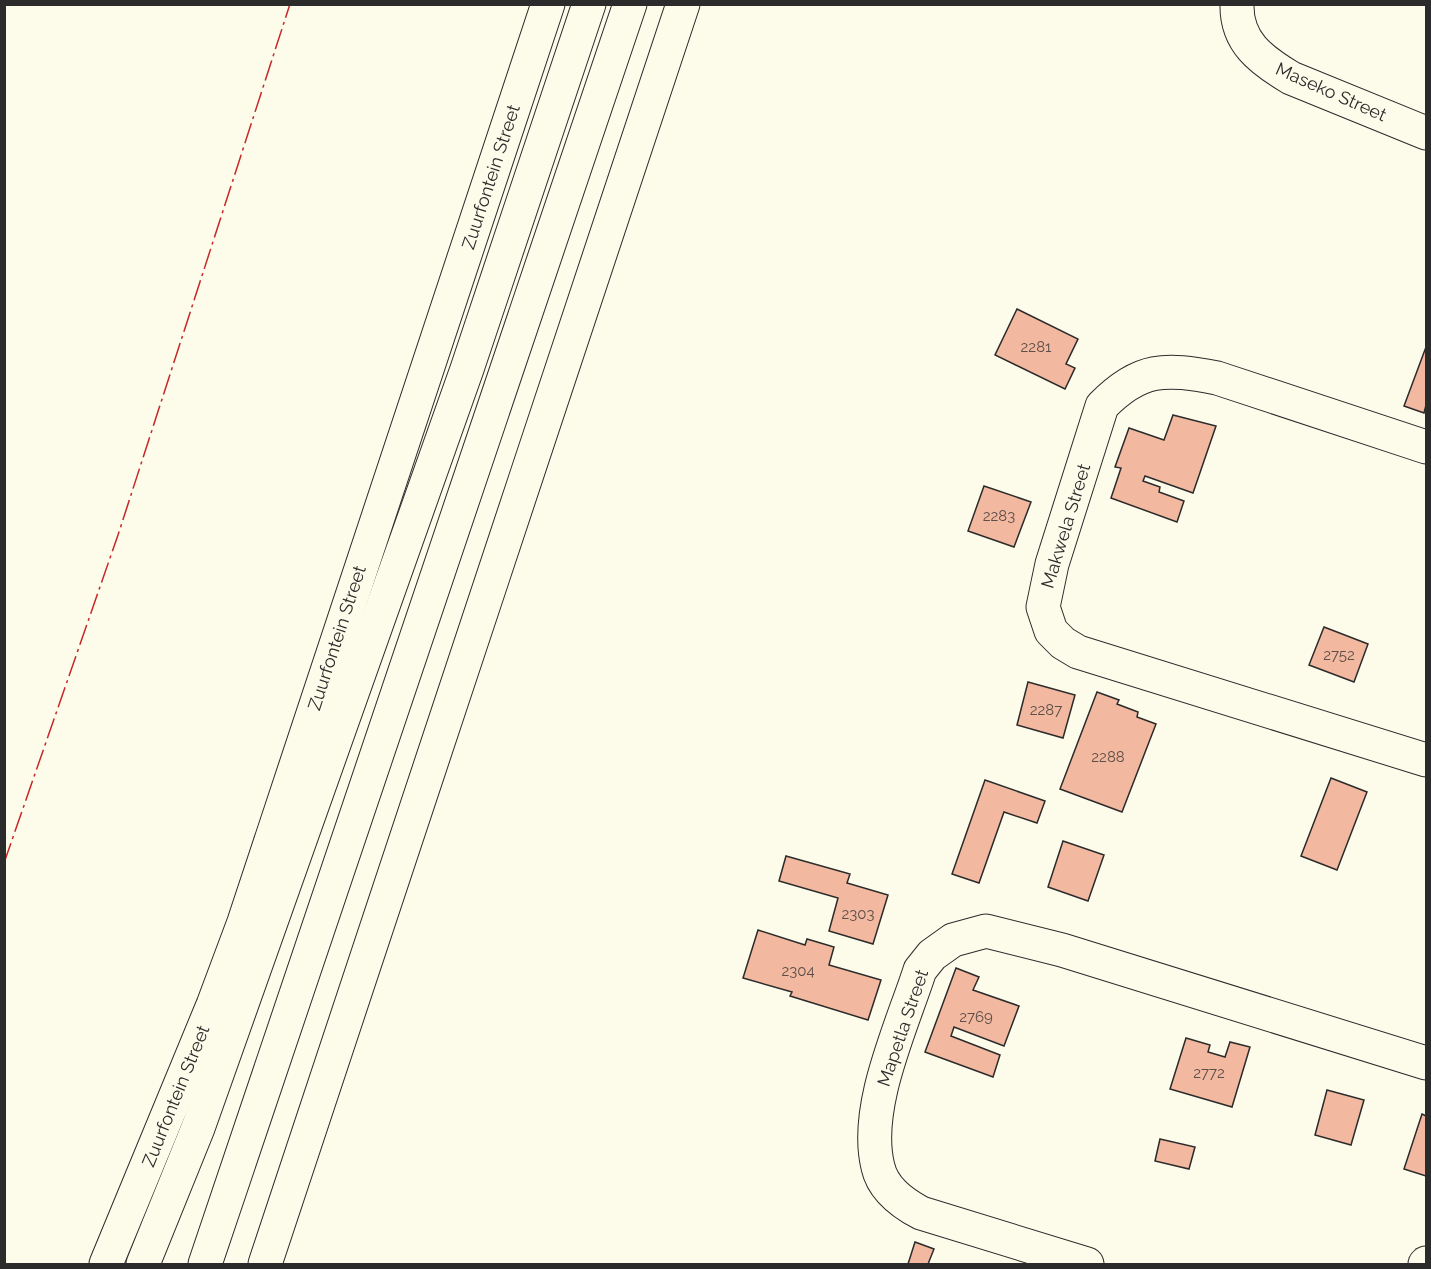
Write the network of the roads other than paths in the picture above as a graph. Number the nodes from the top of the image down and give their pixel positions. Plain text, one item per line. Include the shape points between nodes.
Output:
1 (548, 4) edge
2 (589, 4) edge
3 (630, 4) edge
4 (683, 4) edge
5 (1237, 4) edge
6 (1426, 133) edge
7 (1426, 447) edge
8 (1426, 760) edge
9 (1426, 1063) edge
10 (106, 1264) edge
11 (143, 1264) edge
12 (205, 1264) edge
13 (265, 1264) edge
14 (1087, 1264) edge

1 - 10 main road, Zuurfontein Street via 244,922
2 - 11 main road via 467,369 226,1050
3 - 12 main road
4 - 13 main road
5 - 6 main road, Maseko Street via 1237,22 1253,51 1271,67
7 - 8 main road, Makwela Street via 1216,378 1186,372 1149,374 1121,387 1102,406 1052,564 1043,607 1051,631 1078,652
9 - 14 main road, Mapetla Street via 1062,950 986,931 953,940 920,969 916,980 881,1089 875,1139 878,1169 902,1203 921,1213

